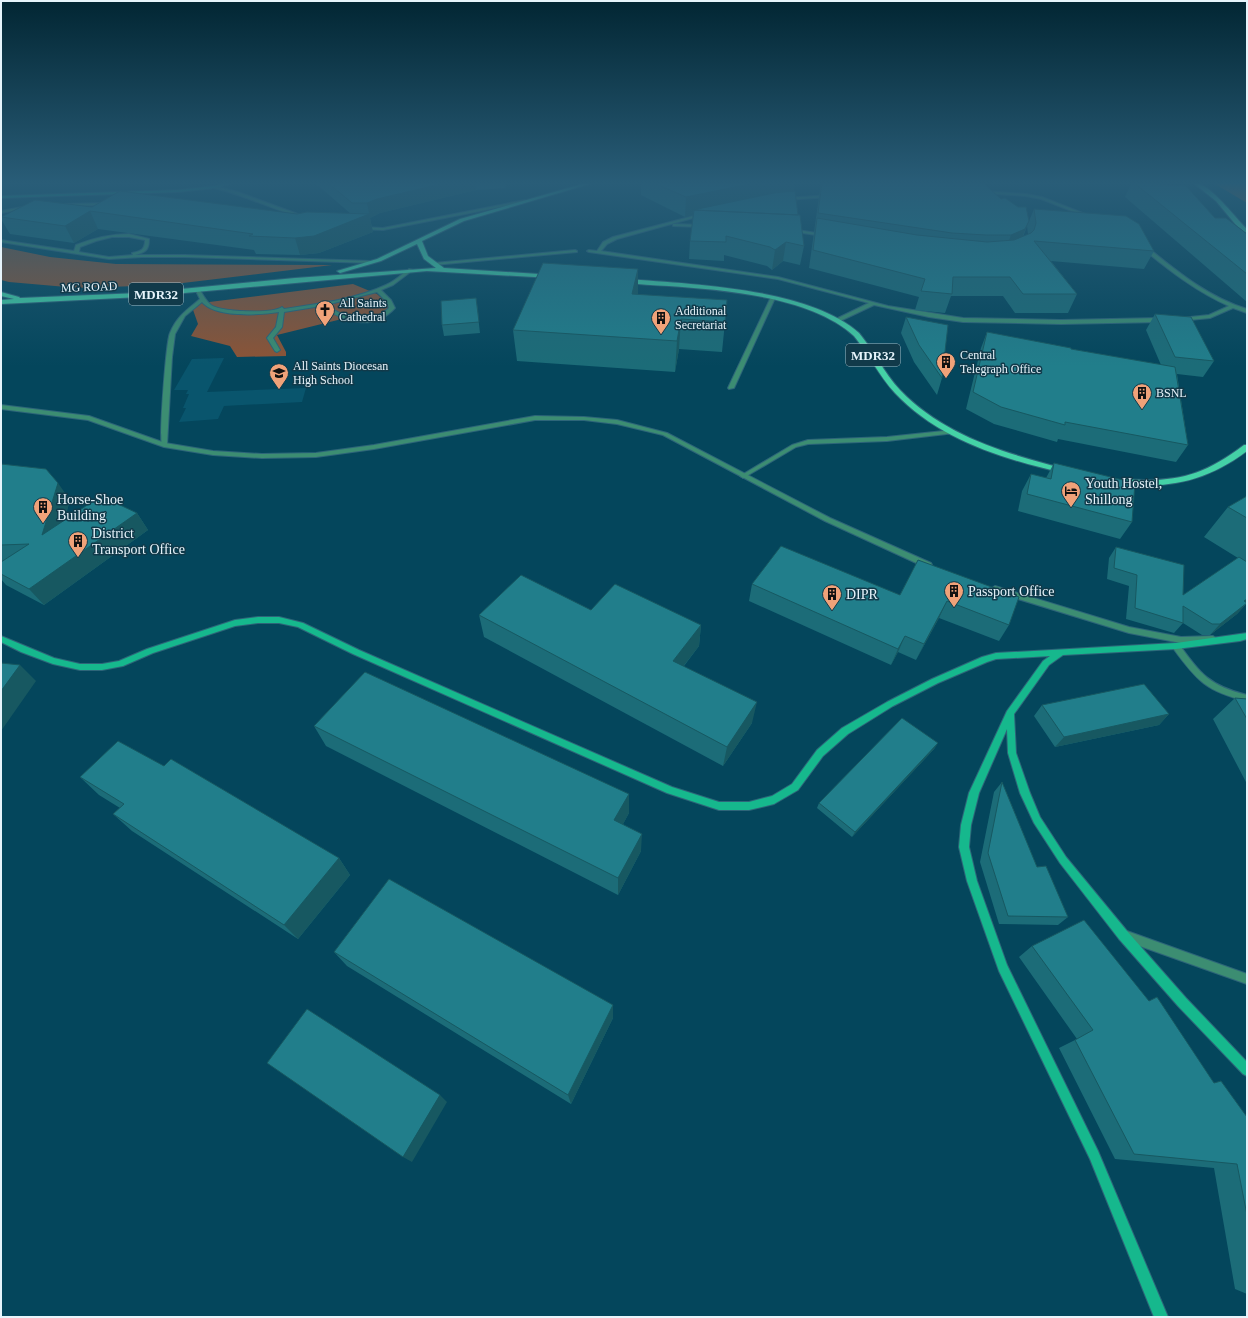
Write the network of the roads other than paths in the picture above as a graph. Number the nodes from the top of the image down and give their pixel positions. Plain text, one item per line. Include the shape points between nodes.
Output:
1 (17, 244) edge
2 (85, 244) edge
3 (147, 244) edge
4 (413, 244) edge
5 (420, 244) edge
6 (605, 244) edge
7 (1140, 244) edge
8 (575, 251) dead end
9 (589, 251) dead end
10 (598, 252) junction
11 (76, 253) junction
12 (122, 258) junction
13 (372, 262) junction
14 (434, 264) junction
15 (442, 269) junction
16 (411, 270) junction
17 (561, 277) edge
18 (615, 280) edge
19 (289, 282) junction
20 (377, 289) junction
21 (198, 290) junction
22 (1, 294) edge
23 (773, 298) junction
24 (203, 299) junction
25 (23, 300) junction
26 (1, 302) edge
27 (874, 303) junction
28 (322, 304) junction
29 (1232, 307) junction
30 (282, 309) junction
31 (1247, 311) edge
32 (838, 320) junction
33 (1170, 320) edge
34 (1177, 320) edge
35 (277, 350) dead end
36 (731, 388) dead end
37 (1, 407) edge
38 (953, 432) junction
39 (164, 445) junction
40 (1247, 447) edge
41 (1073, 473) edge
42 (743, 476) junction
43 (1111, 480) edge
44 (938, 570) edge
45 (989, 586) edge
46 (1244, 637) edge
47 (1, 639) edge
48 (1176, 646) junction
49 (1062, 652) junction
50 (1247, 698) edge
51 (1010, 713) junction
52 (1123, 935) junction
53 (1247, 979) edge
54 (1247, 1070) edge
55 (1162, 1317) edge

1 - 11 street
2 - 11 street via 78,246
3 - 12 street via 142,252
4 - 13 main road, MG ROAD
5 - 14 main road via 421,251
6 - 10 street
7 - 29 street via 1203,293
8 - 14 street
9 - 10 street
10 - 27 street via 778,278
11 - 12 street
12 - 13 street via 185,256
13 - 19 main road, MG ROAD
14 - 15 main road
15 - 16 main road, MDR32
15 - 17 main road, MDR32
16 - 19 main road, MDR32
16 - 20 street via 389,285
18 - 23 main road, MDR32 via 710,288
19 - 21 main road, MG ROAD / MDR32
20 - 28 street
20 - 28 street via 392,308 385,317 357,321 340,315
21 - 24 street
21 - 25 main road, MG ROAD / MDR32 via 96,298
22 - 25 main road, MG ROAD / MDR32
23 - 32 main road, MDR32
23 - 36 street
24 - 30 street via 210,306 235,313
24 - 39 street via 184,315 172,334
25 - 26 main road, MG ROAD / MDR32
27 - 32 street
27 - 33 street via 963,320
28 - 30 street
29 - 31 street
29 - 34 street via 1210,316
30 - 35 street via 279,327 270,338
32 - 38 main road, MDR32 via 854,331 865,343 885,376 908,402
37 - 39 street via 89,418
38 - 41 main road, MDR32 via 1022,460
38 - 42 street via 902,438 808,442 794,446
39 - 42 street via 213,453 262,456 316,455 374,448 535,418 560,417 644,427 665,434
40 - 43 main road via 1207,472 1181,481 1144,484
42 - 44 street via 856,535
45 - 46 street via 1129,630 1181,640
46 - 48 street
47 - 49 street via 53,661 80,667 102,667 120,664 150,651 235,623 279,620 300,625 670,790 719,806 748,806 774,800 795,786 820,753 845,731 935,681 996,656
48 - 49 street
48 - 50 street via 1197,676 1214,688
49 - 51 street via 1046,663
51 - 52 street via 1012,752 1037,820 1063,860
51 - 55 street via 974,793 966,825 964,847 972,881 1003,967 1094,1154
52 - 53 street
52 - 54 street

